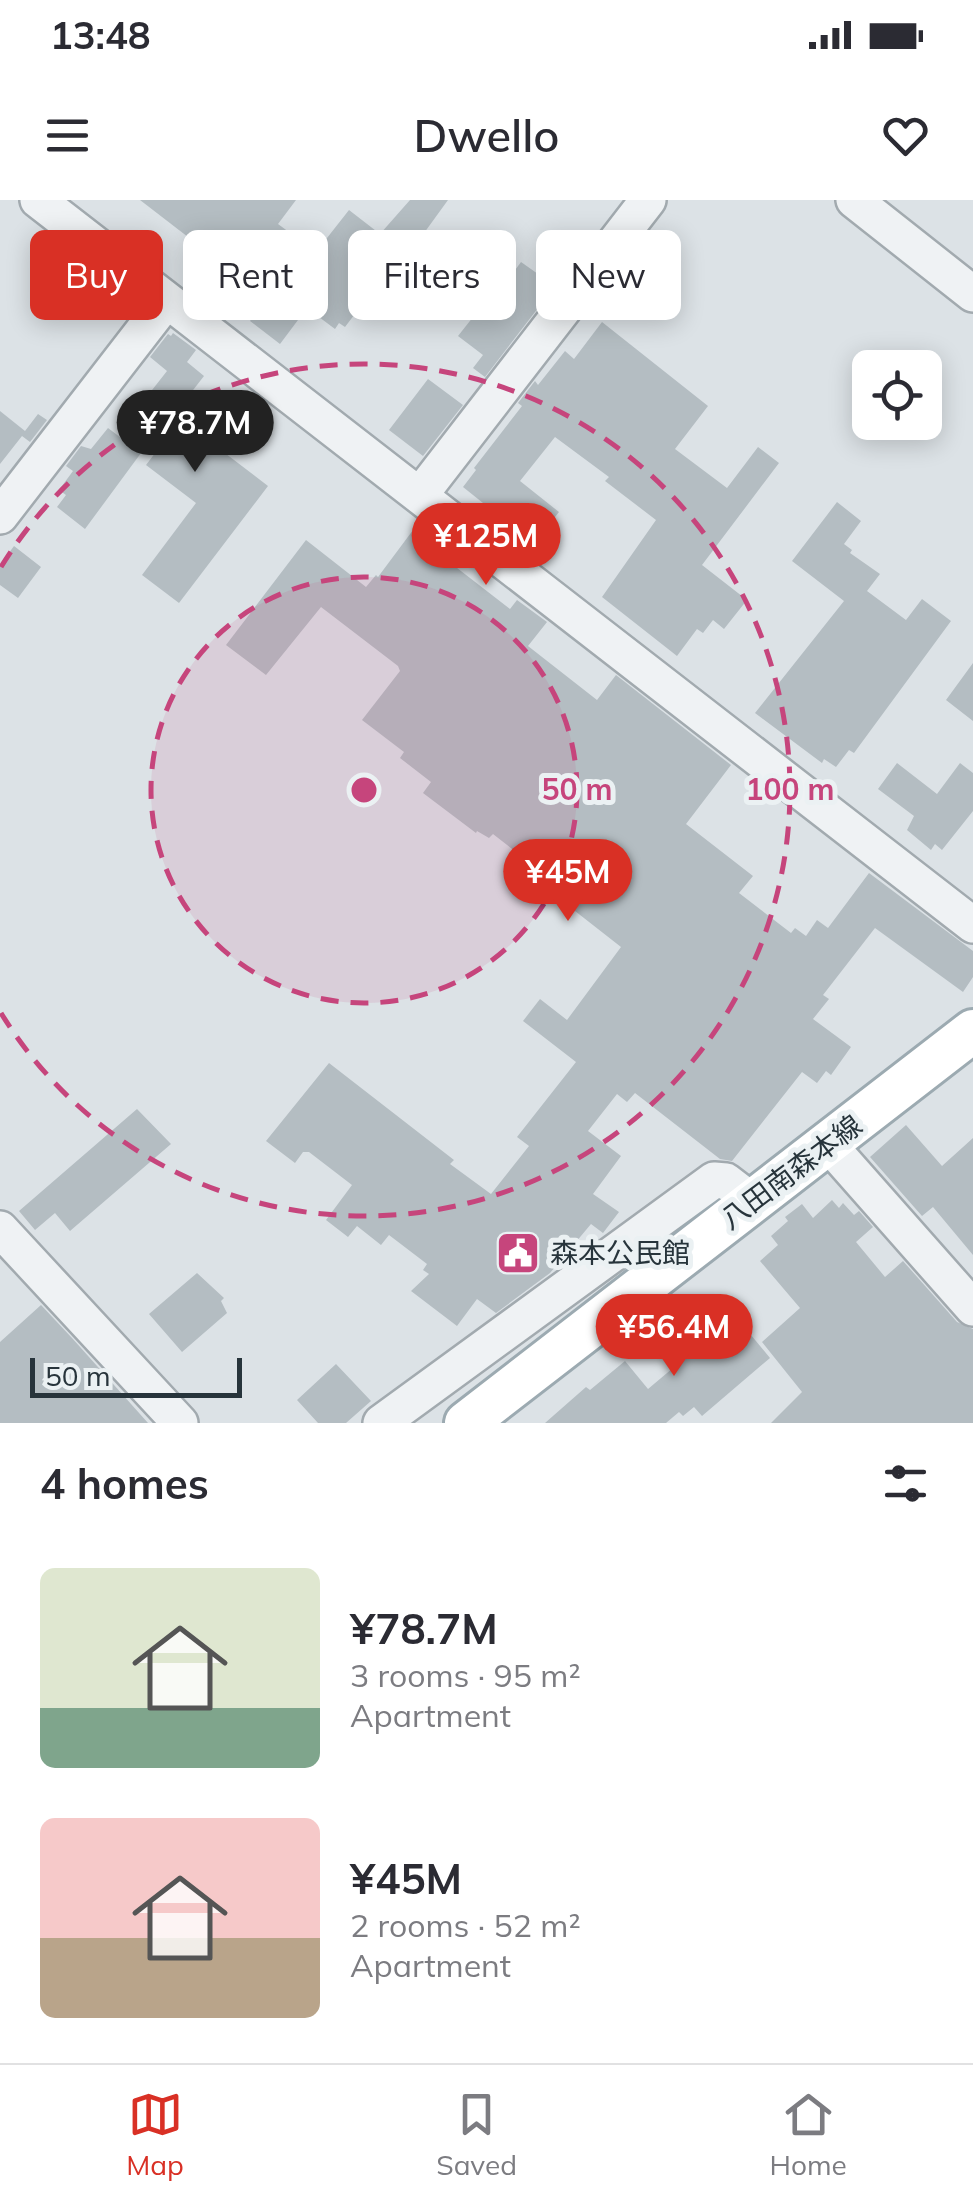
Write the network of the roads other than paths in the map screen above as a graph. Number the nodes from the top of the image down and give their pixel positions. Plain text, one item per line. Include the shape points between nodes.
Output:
1 (38, 200) edge
2 (648, 200) edge
3 (854, 200) edge
4 (973, 294) edge
5 (167, 300) junction
6 (420, 495) junction
7 (0, 516) edge
8 (973, 925) edge
9 (973, 1031) edge
10 (829, 1145) junction
11 (752, 1201) junction
12 (0, 1228) edge
13 (973, 1308) edge
14 (180, 1423) edge
15 (381, 1423) edge
16 (466, 1423) edge

1 - 5 street
2 - 6 street
3 - 4 street
5 - 6 street
5 - 7 street
6 - 8 street
9 - 10 main road, 八田南森本線
10 - 11 main road, 八田南森本線
10 - 13 street
11 - 15 street via 714,1180
11 - 16 main road, 八田南森本線
12 - 14 street

